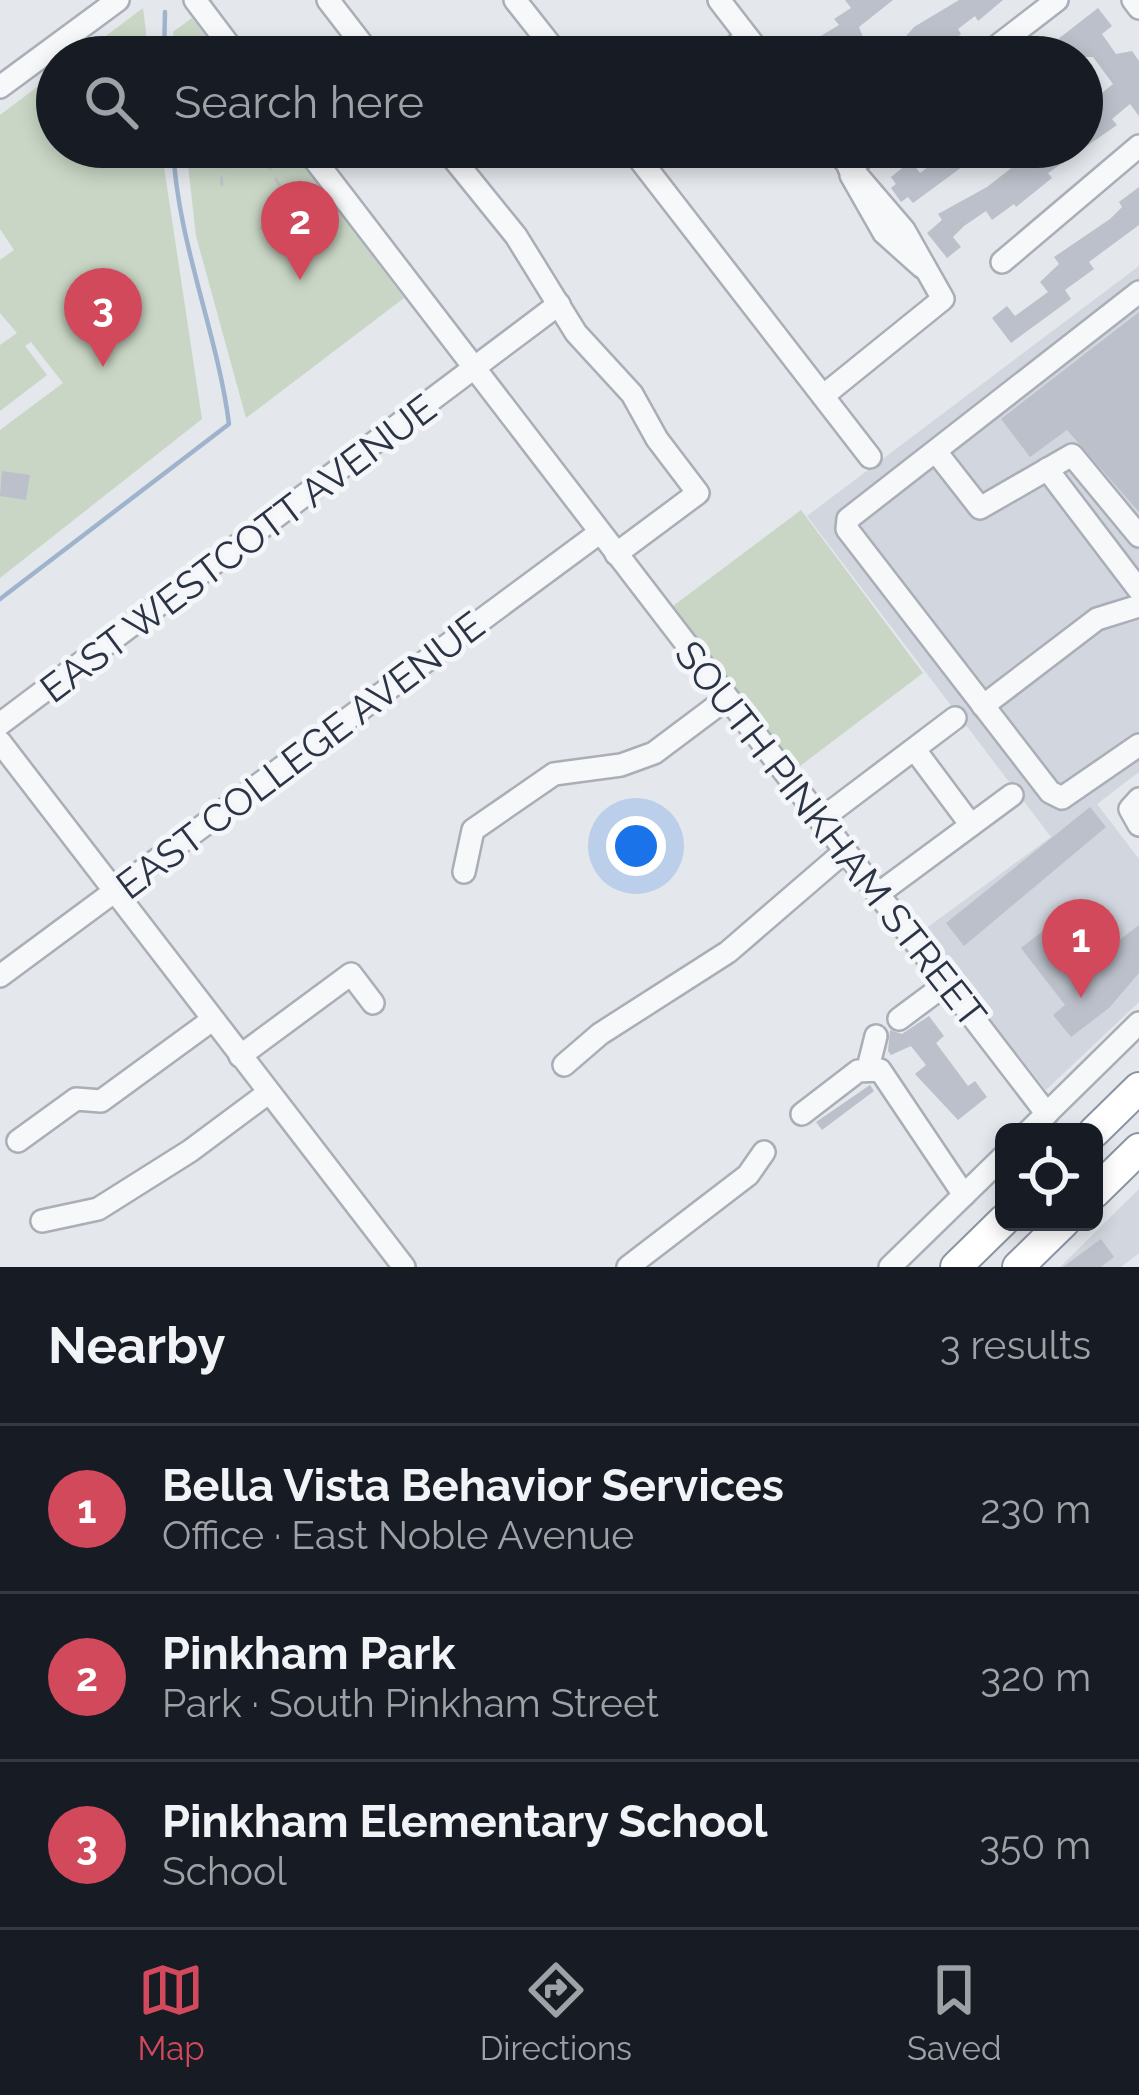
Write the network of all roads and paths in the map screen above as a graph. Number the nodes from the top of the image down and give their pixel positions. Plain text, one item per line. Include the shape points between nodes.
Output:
1 (118, 0) edge
2 (195, 0) edge
3 (328, 0) edge
4 (515, 0) edge
5 (719, 0) edge
6 (1057, 0) edge
7 (1133, 0) edge
8 (1139, 8) edge
9 (69, 36) edge
10 (222, 36) edge
11 (356, 36) edge
12 (543, 36) edge
13 (746, 36) edge
14 (1010, 36) edge
15 (36, 60) edge
16 (0, 87) edge
17 (1139, 146) edge
18 (224, 168) edge
19 (273, 168) edge
20 (325, 168) edge
21 (461, 168) edge
22 (646, 168) edge
23 (849, 168) edge
24 (299, 184) dead end
25 (222, 186) dead end
26 (283, 190) junction
27 (260, 230) dead end
28 (1002, 262) dead end
29 (1139, 292) edge
30 (559, 304) junction
31 (474, 370) junction
32 (823, 396) junction
33 (937, 453) junction
34 (870, 457) dead end
35 (1047, 469) junction
36 (599, 533) junction
37 (1139, 536) edge
38 (616, 554) junction
39 (1139, 590) edge
40 (1139, 606) edge
41 (726, 699) junction
42 (983, 706) junction
43 (955, 718) dead end
44 (0, 724) edge
45 (0, 742) edge
46 (1139, 745) edge
47 (915, 750) junction
48 (1012, 794) dead end
49 (1139, 799) edge
50 (820, 820) junction
51 (971, 825) junction
52 (1139, 826) edge
53 (844, 852) junction
54 (464, 872) dead end
55 (115, 892) junction
56 (878, 894) junction
57 (0, 976) edge
58 (946, 984) junction
59 (373, 1003) dead end
60 (899, 1018) dead end
61 (212, 1020) junction
62 (1139, 1023) edge
63 (876, 1036) dead end
64 (240, 1056) junction
65 (564, 1065) dead end
66 (868, 1068) junction
67 (1139, 1088) edge
68 (268, 1093) junction
69 (802, 1114) dead end
70 (1047, 1114) junction
71 (1038, 1123) edge
72 (1103, 1123) edge
73 (18, 1141) dead end
74 (1139, 1149) edge
75 (764, 1152) dead end
76 (995, 1165) edge
77 (1103, 1184) edge
78 (964, 1195) junction
79 (42, 1221) dead end
80 (995, 1229) edge
81 (1055, 1231) edge
82 (404, 1267) edge
83 (628, 1267) edge
84 (890, 1267) edge
85 (956, 1267) edge
86 (1018, 1267) edge

1 - 9 street
2 - 10 street
3 - 11 street
4 - 12 street
5 - 13 street
6 - 14 street
7 - 8 street
15 - 16 street
17 - 28 street
18 - 25 path
19 - 26 path
20 - 31 street, SOUTH PINKHAM STREET
21 - 30 street
22 - 32 street
23 - 32 street via 865,207 928,272 943,299
24 - 26 path
26 - 27 path via 275,219
29 - 33 street
30 - 31 street
30 - 38 street via 698,494
31 - 36 street, SOUTH PINKHAM STREET
31 - 44 street, EAST WESTCOTT AVENUE
32 - 34 street
33 - 35 street via 980,508
33 - 42 street via 848,519 847,530
35 - 37 street via 1064,456 1078,459
35 - 39 street
36 - 38 street, SOUTH PINKHAM STREET
36 - 55 street, EAST COLLEGE AVENUE
38 - 41 street, SOUTH PINKHAM STREET
40 - 42 street via 1097,619
41 - 50 street, SOUTH PINKHAM STREET
41 - 54 street via 638,760 538,781 473,830
42 - 46 street via 1062,798
43 - 47 street
45 - 55 street
47 - 50 street
47 - 51 street
48 - 51 street
49 - 52 street via 1130,809
50 - 53 street, SOUTH PINKHAM STREET
51 - 56 street
53 - 56 street, SOUTH PINKHAM STREET
53 - 65 street via 728,952
55 - 57 street, EAST COLLEGE AVENUE
55 - 61 street
56 - 58 street, SOUTH PINKHAM STREET
58 - 60 street
58 - 70 street, SOUTH PINKHAM STREET
59 - 64 street via 351,974
61 - 64 street
61 - 73 street via 101,1102 76,1099
62 - 70 street
63 - 66 street
64 - 68 street
66 - 69 street
66 - 78 street via 880,1070
67 - 72 highway
68 - 79 street via 112,1201
68 - 82 street
70 - 71 street
74 - 77 highway
75 - 83 street via 748,1175
76 - 78 street
78 - 84 street
80 - 85 highway
81 - 86 highway

